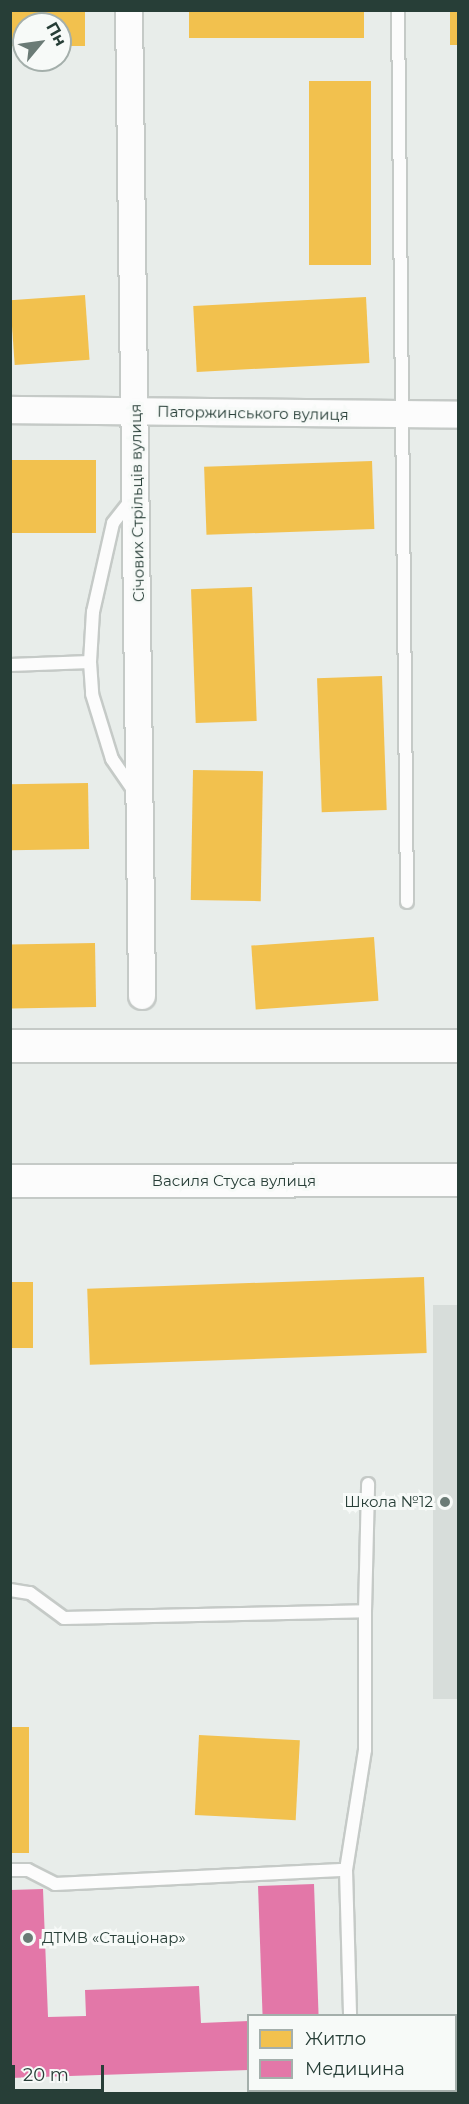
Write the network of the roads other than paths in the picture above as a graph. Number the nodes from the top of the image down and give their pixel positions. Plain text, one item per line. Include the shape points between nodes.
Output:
1 (129, 10) edge
2 (398, 10) edge
3 (10, 410) edge
4 (136, 411) junction
5 (402, 414) junction
6 (459, 415) edge
7 (137, 492) junction
8 (90, 662) junction
9 (10, 665) edge
10 (140, 799) junction
11 (407, 902) dead end
12 (142, 996) dead end
13 (10, 1046) edge
14 (459, 1046) edge
15 (459, 1180) edge
16 (10, 1181) edge
17 (368, 1484) dead end
18 (10, 1590) edge
19 (365, 1611) junction
20 (346, 1869) junction
21 (10, 1870) edge
22 (350, 2014) edge

1 - 4 street, Січових Стрільців вулиця
2 - 5 lane
3 - 4 street, Паторжинського вулиця
4 - 5 street, Паторжинського вулиця
4 - 7 street, Січових Стрільців вулиця
5 - 6 street, Паторжинського вулиця
5 - 11 lane
7 - 8 lane via 113,523 93,612
7 - 10 street, Січових Стрільців вулиця
8 - 9 lane
8 - 10 lane via 92,694 112,759
10 - 12 street, Січових Стрільців вулиця
13 - 14 street
15 - 16 street, Василя Стуса вулиця
17 - 19 lane
18 - 19 lane via 30,1593 64,1618
19 - 20 lane via 365,1750
20 - 21 lane via 55,1884 28,1869
20 - 22 lane

